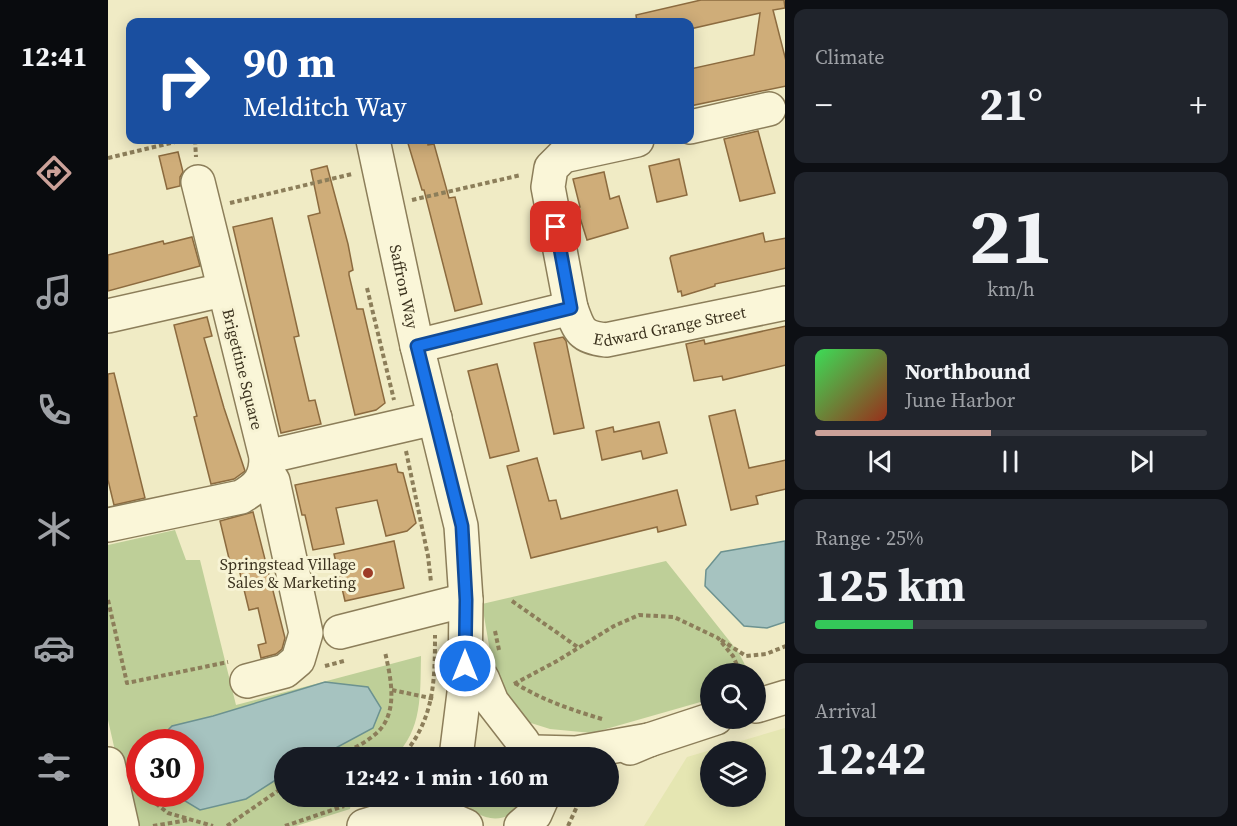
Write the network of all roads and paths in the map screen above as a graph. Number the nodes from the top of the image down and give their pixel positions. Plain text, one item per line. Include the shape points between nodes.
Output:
1 (769, 109) dead end
2 (694, 126) edge
3 (166, 144) edge
4 (618, 144) edge
5 (376, 154) edge
6 (108, 158) edge
7 (551, 168) junction
8 (201, 196) joint
9 (388, 206) junction
10 (367, 288) dead end
11 (223, 290) junction
12 (785, 303) edge
13 (571, 308) junction
14 (109, 310) edge
15 (417, 346) junction
16 (435, 418) junction
17 (400, 426) junction
18 (266, 464) junction
19 (108, 525) edge
20 (108, 600) edge
21 (466, 600) junction
22 (512, 601) dead end
23 (434, 608) junction
24 (109, 610) edge
25 (340, 632) dead end
26 (718, 638) junction
27 (785, 646) edge
28 (464, 647) junction
29 (579, 648) junction
30 (386, 652) dead end
31 (736, 663) edge
32 (247, 681) joint
33 (392, 690) junction
34 (785, 697) edge
35 (433, 699) junction
36 (766, 703) edge
37 (604, 719) dead end
38 (700, 723) edge
39 (649, 740) junction
40 (354, 747) edge
41 (409, 747) edge
42 (454, 747) edge
43 (461, 747) edge
44 (526, 747) edge
45 (529, 747) edge
46 (610, 747) edge
47 (619, 754) edge
48 (108, 764) edge
49 (274, 793) edge
50 (160, 807) edge
51 (393, 807) edge
52 (451, 807) edge
53 (576, 807) edge
54 (364, 817) edge
55 (189, 820) junction
56 (122, 826) edge
57 (153, 826) edge
58 (213, 826) edge
59 (226, 826) edge
60 (285, 826) edge
61 (466, 826) edge
62 (567, 826) edge

1 - 2 street
3 - 6 path
4 - 7 street via 563,156
5 - 8 path
5 - 9 street, Saffron Way
7 - 9 path
7 - 13 street, Edward Grange Street via 548,187
8 - 11 street
9 - 15 street, Saffron Way
10 - 17 path
11 - 14 street, Brigettine Square
11 - 18 street, Brigettine Square
12 - 13 street, Edward Grange Street via 606,340 589,338 577,328
13 - 15 street
15 - 16 street, Saffron Way
16 - 17 street
16 - 21 street, Saffron Way via 462,526
17 - 18 street
17 - 23 path via 428,556
18 - 19 street via 256,488 241,497
18 - 32 street, Brigettine Square via 306,633 298,660 285,671
20 - 24 path
21 - 23 street
21 - 28 street, Saffron Way
22 - 29 path
23 - 25 street
23 - 35 path
24 - 32 path via 128,683 227,661 230,670
26 - 27 path via 746,656
26 - 29 path via 674,617 639,615
26 - 31 path
28 - 42 street, Saffron Way via 465,685
28 - 45 street via 492,702
29 - 37 path via 515,683 538,697
30 - 33 path
33 - 35 path
33 - 40 path via 389,714 375,735
34 - 36 street
35 - 41 path via 421,730
38 - 39 street
39 - 46 street
39 - 47 street
43 - 44 street via 468,740 489,734 510,736
48 - 56 street
49 - 59 path
50 - 55 path
51 - 54 street
52 - 61 street
53 - 62 path
54 - 60 path
54 - 61 street via 430,814
55 - 57 path
55 - 58 path

